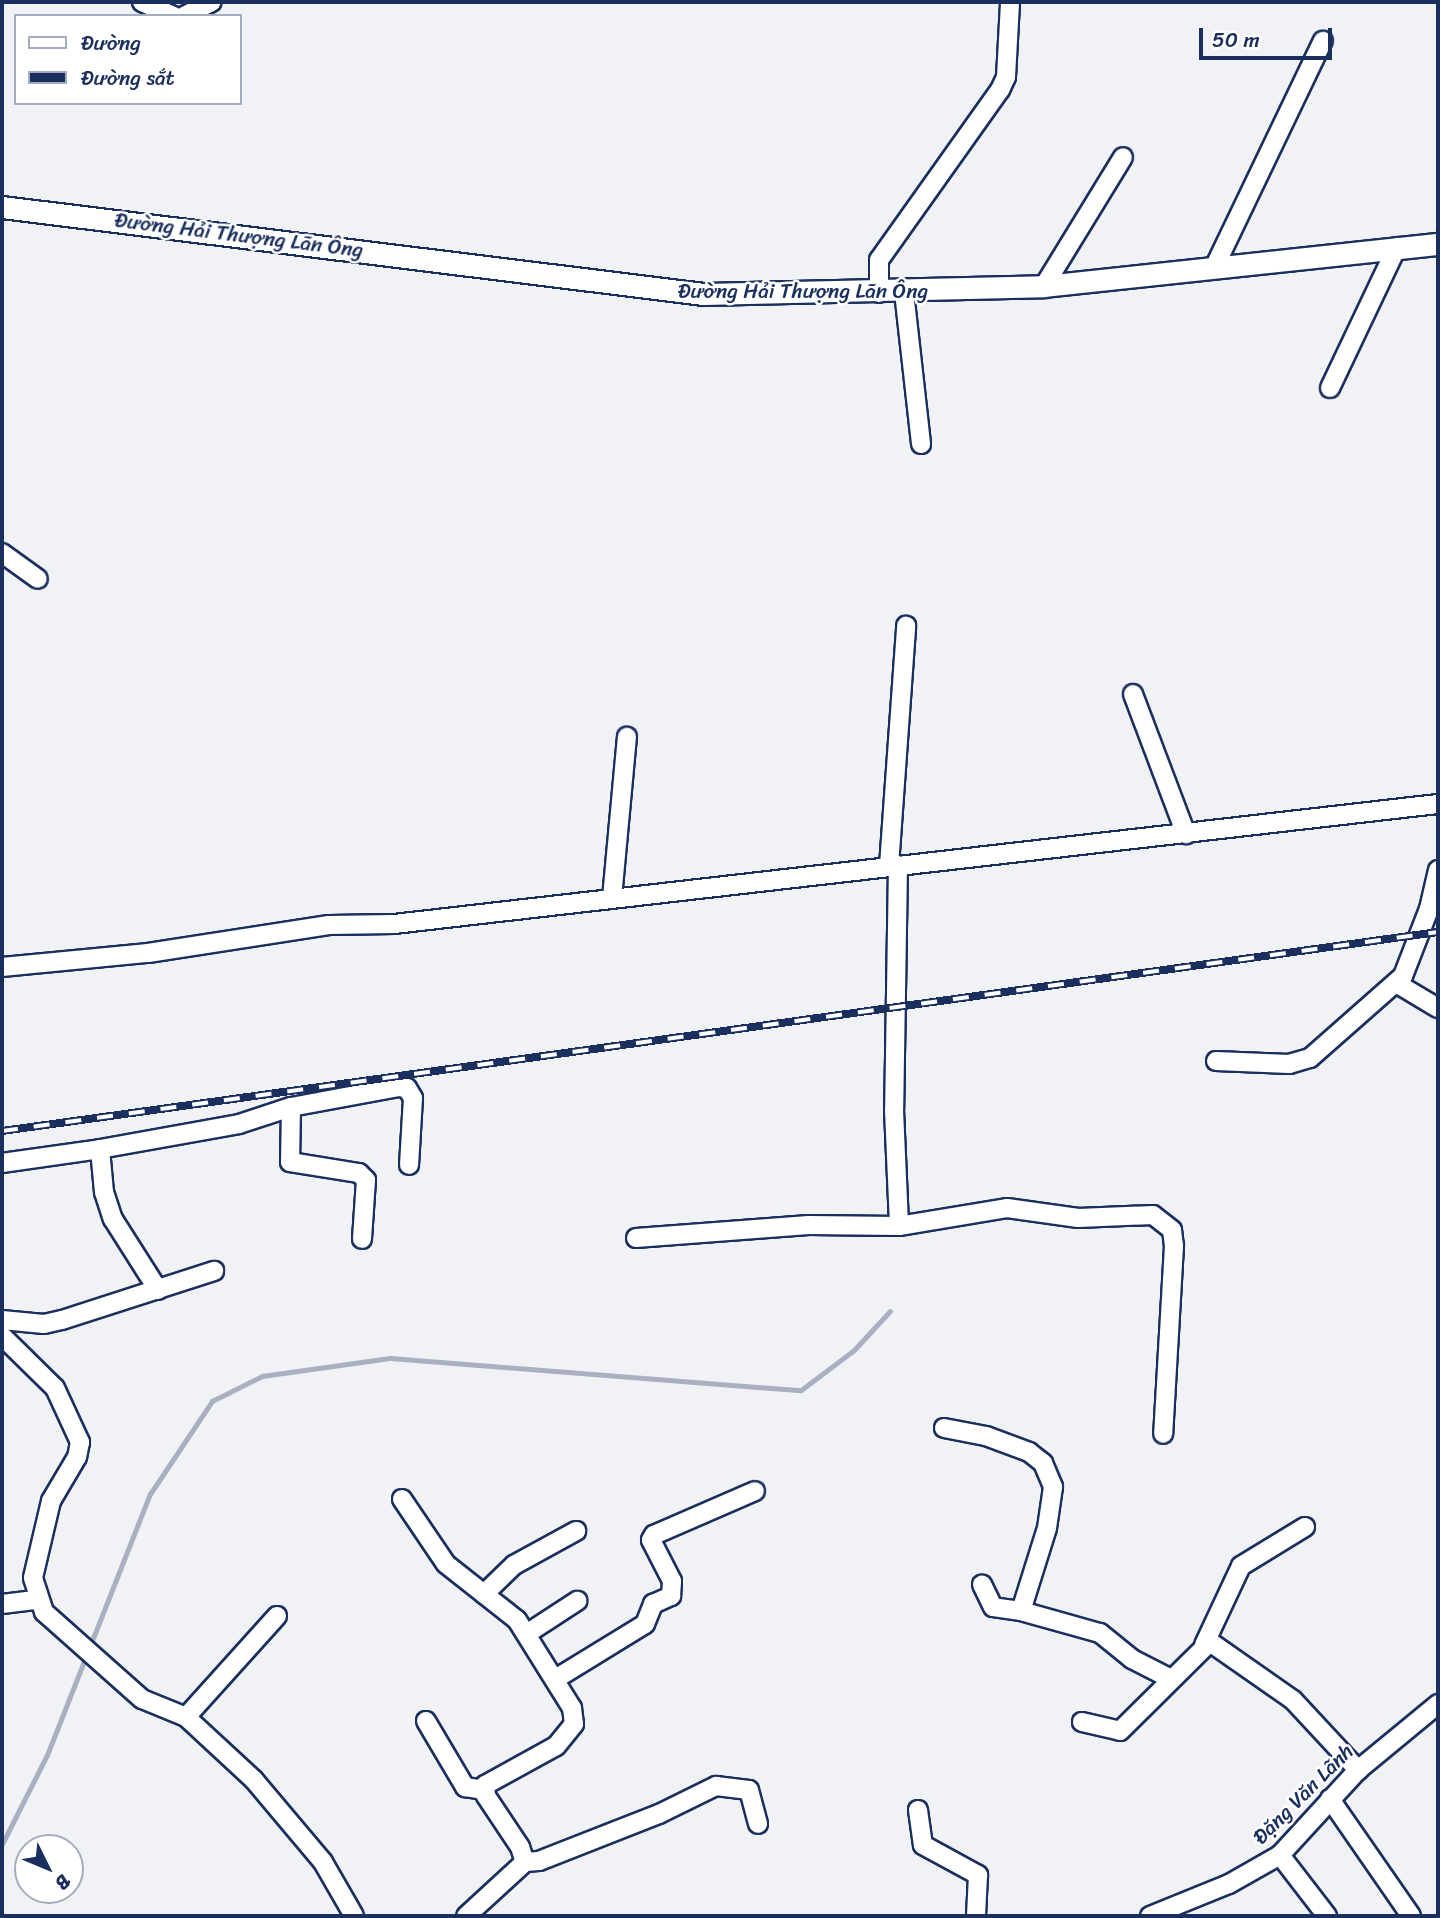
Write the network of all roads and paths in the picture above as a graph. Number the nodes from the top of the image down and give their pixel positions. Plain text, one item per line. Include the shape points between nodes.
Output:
1 (142, 2) edge
2 (212, 2) edge
3 (1010, 2) edge
4 (169, 14) edge
5 (188, 14) edge
6 (1323, 41) dead end
7 (1123, 157) dead end
8 (2, 207) edge
9 (1438, 244) edge
10 (1397, 247) junction
11 (1214, 268) junction
12 (1044, 286) junction
13 (904, 292) junction
14 (878, 293) junction
15 (1330, 388) dead end
16 (921, 444) dead end
17 (2, 553) edge
18 (38, 579) dead end
19 (906, 626) dead end
20 (1133, 694) dead end
21 (626, 737) dead end
22 (1438, 804) edge
23 (1186, 834) junction
24 (893, 866) junction
25 (1438, 870) edge
26 (612, 898) junction
27 (2, 967) edge
28 (1396, 983) junction
29 (1438, 1008) edge
30 (1216, 1061) dead end
31 (290, 1107) junction
32 (100, 1149) junction
33 (2, 1163) edge
34 (409, 1165) dead end
35 (900, 1226) junction
36 (636, 1238) dead end
37 (362, 1239) dead end
38 (214, 1271) dead end
39 (158, 1290) junction
40 (2, 1320) edge
41 (2, 1336) edge
42 (944, 1428) dead end
43 (1163, 1434) dead end
44 (755, 1491) dead end
45 (402, 1499) dead end
46 (1305, 1527) dead end
47 (576, 1531) dead end
48 (982, 1584) dead end
49 (484, 1594) junction
50 (37, 1600) junction
51 (577, 1601) dead end
52 (2, 1605) edge
53 (1021, 1611) junction
54 (277, 1616) dead end
55 (528, 1633) junction
56 (1205, 1645) junction
57 (557, 1678) junction
58 (1171, 1679) junction
59 (1438, 1704) edge
60 (186, 1717) junction
61 (426, 1721) dead end
62 (1082, 1723) dead end
63 (1358, 1770) junction
64 (485, 1790) junction
65 (1330, 1799) junction
66 (918, 1810) dead end
67 (758, 1824) dead end
68 (1280, 1855) junction
69 (525, 1862) junction
70 (354, 1916) edge
71 (467, 1916) edge
72 (976, 1916) edge
73 (1150, 1916) edge
74 (1327, 1916) edge
75 (1411, 1916) edge

1 - 4 street
2 - 5 street
3 - 14 street via 1006,77 879,260
6 - 11 street
7 - 12 street
8 - 14 street, Đường Hải Thượng Lãn Ông via 690,293
9 - 10 street, Đường Hải Thượng Lãn Ông
10 - 11 street, Đường Hải Thượng Lãn Ông
10 - 15 street
11 - 12 street, Đường Hải Thượng Lãn Ông
12 - 13 street, Đường Hải Thượng Lãn Ông
13 - 14 street, Đường Hải Thượng Lãn Ông
13 - 16 street
17 - 18 street
19 - 24 street
20 - 23 street
21 - 26 street
22 - 23 street
23 - 24 street
24 - 26 street
24 - 35 street via 894,1110
25 - 28 street via 1409,966
26 - 27 street via 394,924 329,925 148,953
28 - 29 street
28 - 30 street via 1305,1061
31 - 32 street via 239,1124
31 - 34 street via 407,1088 413,1098
31 - 37 street via 290,1162 363,1175
32 - 33 street
32 - 39 street via 104,1192 113,1219
35 - 36 street via 809,1225
35 - 43 street via 1007,1208 1078,1218 1153,1215 1164,1221 1172,1230 1174,1246
38 - 39 street
39 - 40 street via 53,1322
41 - 50 street via 55,1388 80,1442 77,1457 47,1513 33,1578
42 - 53 street via 986,1436 1029,1452 1048,1471 1053,1487 1047,1528
44 - 57 street via 654,1535 651,1540 672,1581 671,1596 653,1604 645,1625
45 - 49 street via 446,1564
46 - 56 street via 1241,1566
47 - 49 street via 514,1565
48 - 53 street via 993,1607
49 - 55 street
50 - 52 street
50 - 60 street via 52,1622 132,1692
51 - 55 street
53 - 58 street via 1100,1633 1132,1659
54 - 60 street
55 - 57 street
56 - 58 street
56 - 63 street via 1217,1644 1293,1700
57 - 64 street via 572,1708 574,1724 565,1738 489,1781
58 - 62 street via 1120,1731
59 - 63 street, Đặng Văn Lãnh
60 - 70 street via 286,1815 335,1879
61 - 64 street via 465,1787
63 - 65 street, Đặng Văn Lãnh
64 - 69 street
65 - 68 street, Đặng Văn Lãnh
65 - 75 street
66 - 72 street via 923,1845 978,1875
67 - 69 street via 749,1790 716,1786 659,1814 539,1861
68 - 73 street, Đặng Văn Lãnh via 1229,1884
68 - 74 street
69 - 71 street

